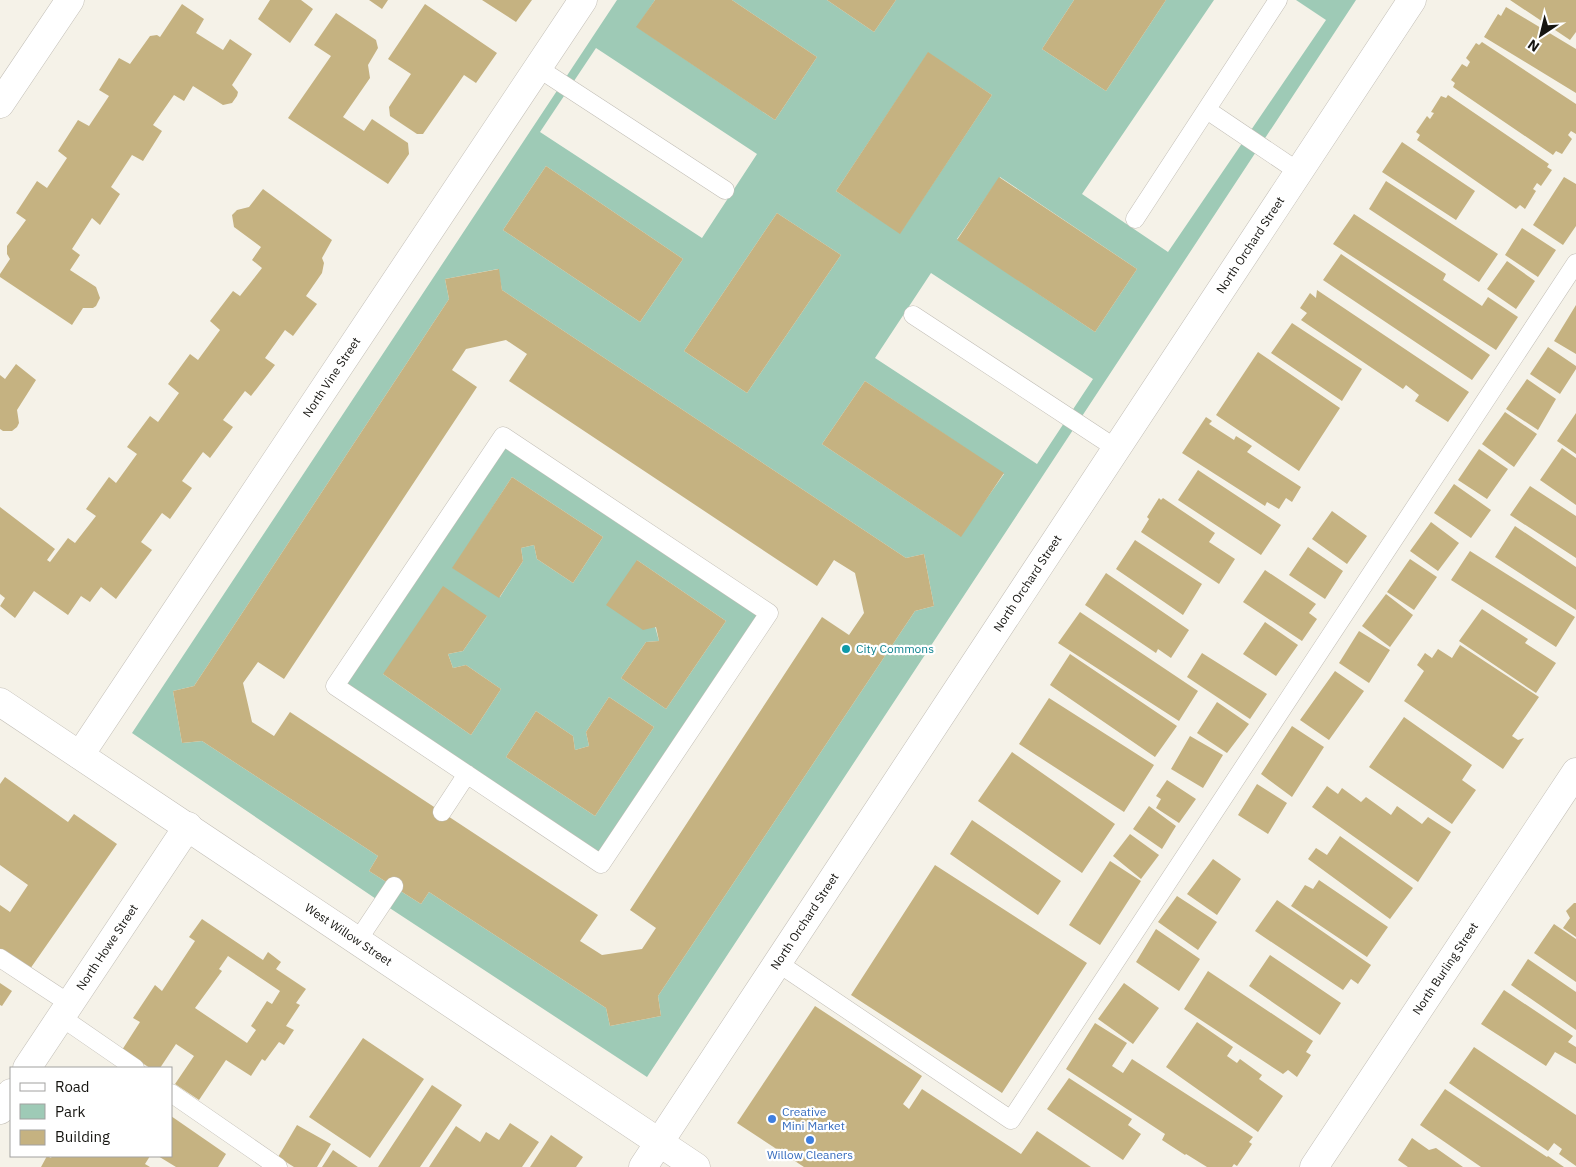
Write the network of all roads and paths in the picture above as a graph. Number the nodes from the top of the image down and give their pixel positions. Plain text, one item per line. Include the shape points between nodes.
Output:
1 (70, 0) edge
2 (583, 0) edge
3 (1278, 0) edge
4 (1412, 0) edge
5 (538, 68) junction
6 (0, 104) edge
7 (1207, 110) junction
8 (1299, 172) junction
9 (725, 190) dead end
10 (1135, 219) dead end
11 (1576, 263) edge
12 (912, 315) dead end
13 (1117, 449) junction
14 (0, 702) edge
15 (80, 755) junction
16 (1576, 772) edge
17 (467, 774) junction
18 (442, 812) dead end
19 (188, 826) junction
20 (394, 886) dead end
21 (358, 940) junction
22 (0, 958) edge
23 (778, 963) junction
24 (66, 1010) junction
25 (29, 1067) edge
26 (134, 1067) edge
27 (172, 1094) edge
28 (10, 1095) edge
29 (0, 1110) edge
30 (660, 1142) junction
31 (278, 1167) edge
32 (643, 1167) edge
33 (696, 1167) edge
34 (1314, 1167) edge

1 - 6 street
2 - 5 street, North Vine Street
3 - 7 lane
4 - 8 street, North Orchard Street
5 - 9 lane
5 - 15 street, North Vine Street
7 - 8 lane
7 - 10 lane
8 - 13 street, North Orchard Street
11 - 23 lane via 1011,1120
12 - 13 lane
13 - 23 street, North Orchard Street
14 - 15 street, West Willow Street
15 - 19 street, West Willow Street
16 - 34 street, North Burling Street
17 - 17 lane via 602,864 769,613 503,436 336,686
17 - 18 lane
19 - 21 street, West Willow Street
19 - 24 street, North Howe Street
20 - 21 lane
21 - 30 street, West Willow Street
22 - 24 lane
23 - 30 street, North Orchard Street
24 - 25 street, North Howe Street
24 - 26 lane
27 - 31 lane
28 - 29 street
30 - 32 street, North Orchard Street
30 - 33 street, West Willow Street

